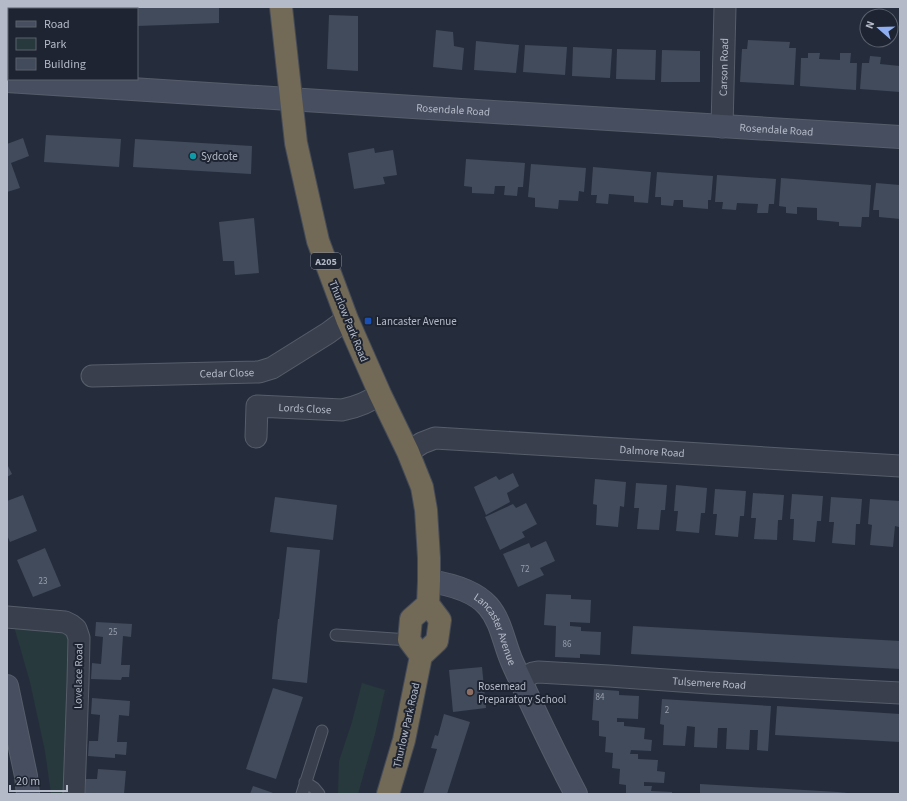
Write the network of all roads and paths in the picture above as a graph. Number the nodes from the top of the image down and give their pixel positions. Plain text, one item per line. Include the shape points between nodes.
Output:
1 (281, 7) edge
2 (725, 7) edge
3 (7, 81) edge
4 (34, 81) edge
5 (291, 100) junction
6 (722, 127) junction
7 (900, 137) edge
8 (347, 320) junction
9 (92, 376) dead end
10 (380, 394) junction
11 (256, 437) dead end
12 (408, 452) junction
13 (900, 466) edge
14 (429, 581) junction
15 (428, 604) junction
16 (7, 617) edge
17 (336, 635) dead end
18 (415, 648) junction
19 (520, 679) junction
20 (7, 686) edge
21 (900, 692) edge
22 (322, 731) dead end
23 (305, 782) junction
24 (28, 794) edge
25 (74, 794) edge
26 (302, 794) edge
27 (319, 794) edge
28 (388, 794) edge
29 (576, 794) edge

1 - 5 highway, Thurlow Park Road / A205
2 - 6 street, Carson Road
3 - 4 street, Rosendale Road
4 - 5 street, Rosendale Road
5 - 6 street, Rosendale Road
5 - 8 highway, Thurlow Park Road / A205 via 296,143 318,241
6 - 7 street, Rosendale Road
8 - 9 street, Cedar Close via 272,368 259,372
8 - 10 highway, Thurlow Park Road / A205
10 - 11 street, Lords Close via 365,404 342,410 257,406
10 - 12 highway, Thurlow Park Road / A205
12 - 13 street, Dalmore Road via 435,438
12 - 14 highway, Thurlow Park Road / A205 via 422,487 426,510
14 - 15 highway, Thurlow Park Road / A205
14 - 19 street, Lancaster Avenue via 458,587 487,605 497,621
15 - 18 highway, Thurlow Park Road via 411,619
15 - 18 highway via 440,620 437,641
16 - 25 street, Lovelace Road via 65,622 76,629 79,638
17 - 18 lane
18 - 28 highway, Thurlow Park Road via 404,740
19 - 21 street, Tulsemere Road via 538,672
19 - 29 street, Lancaster Avenue
20 - 24 street
22 - 23 lane
23 - 26 lane
23 - 27 lane

